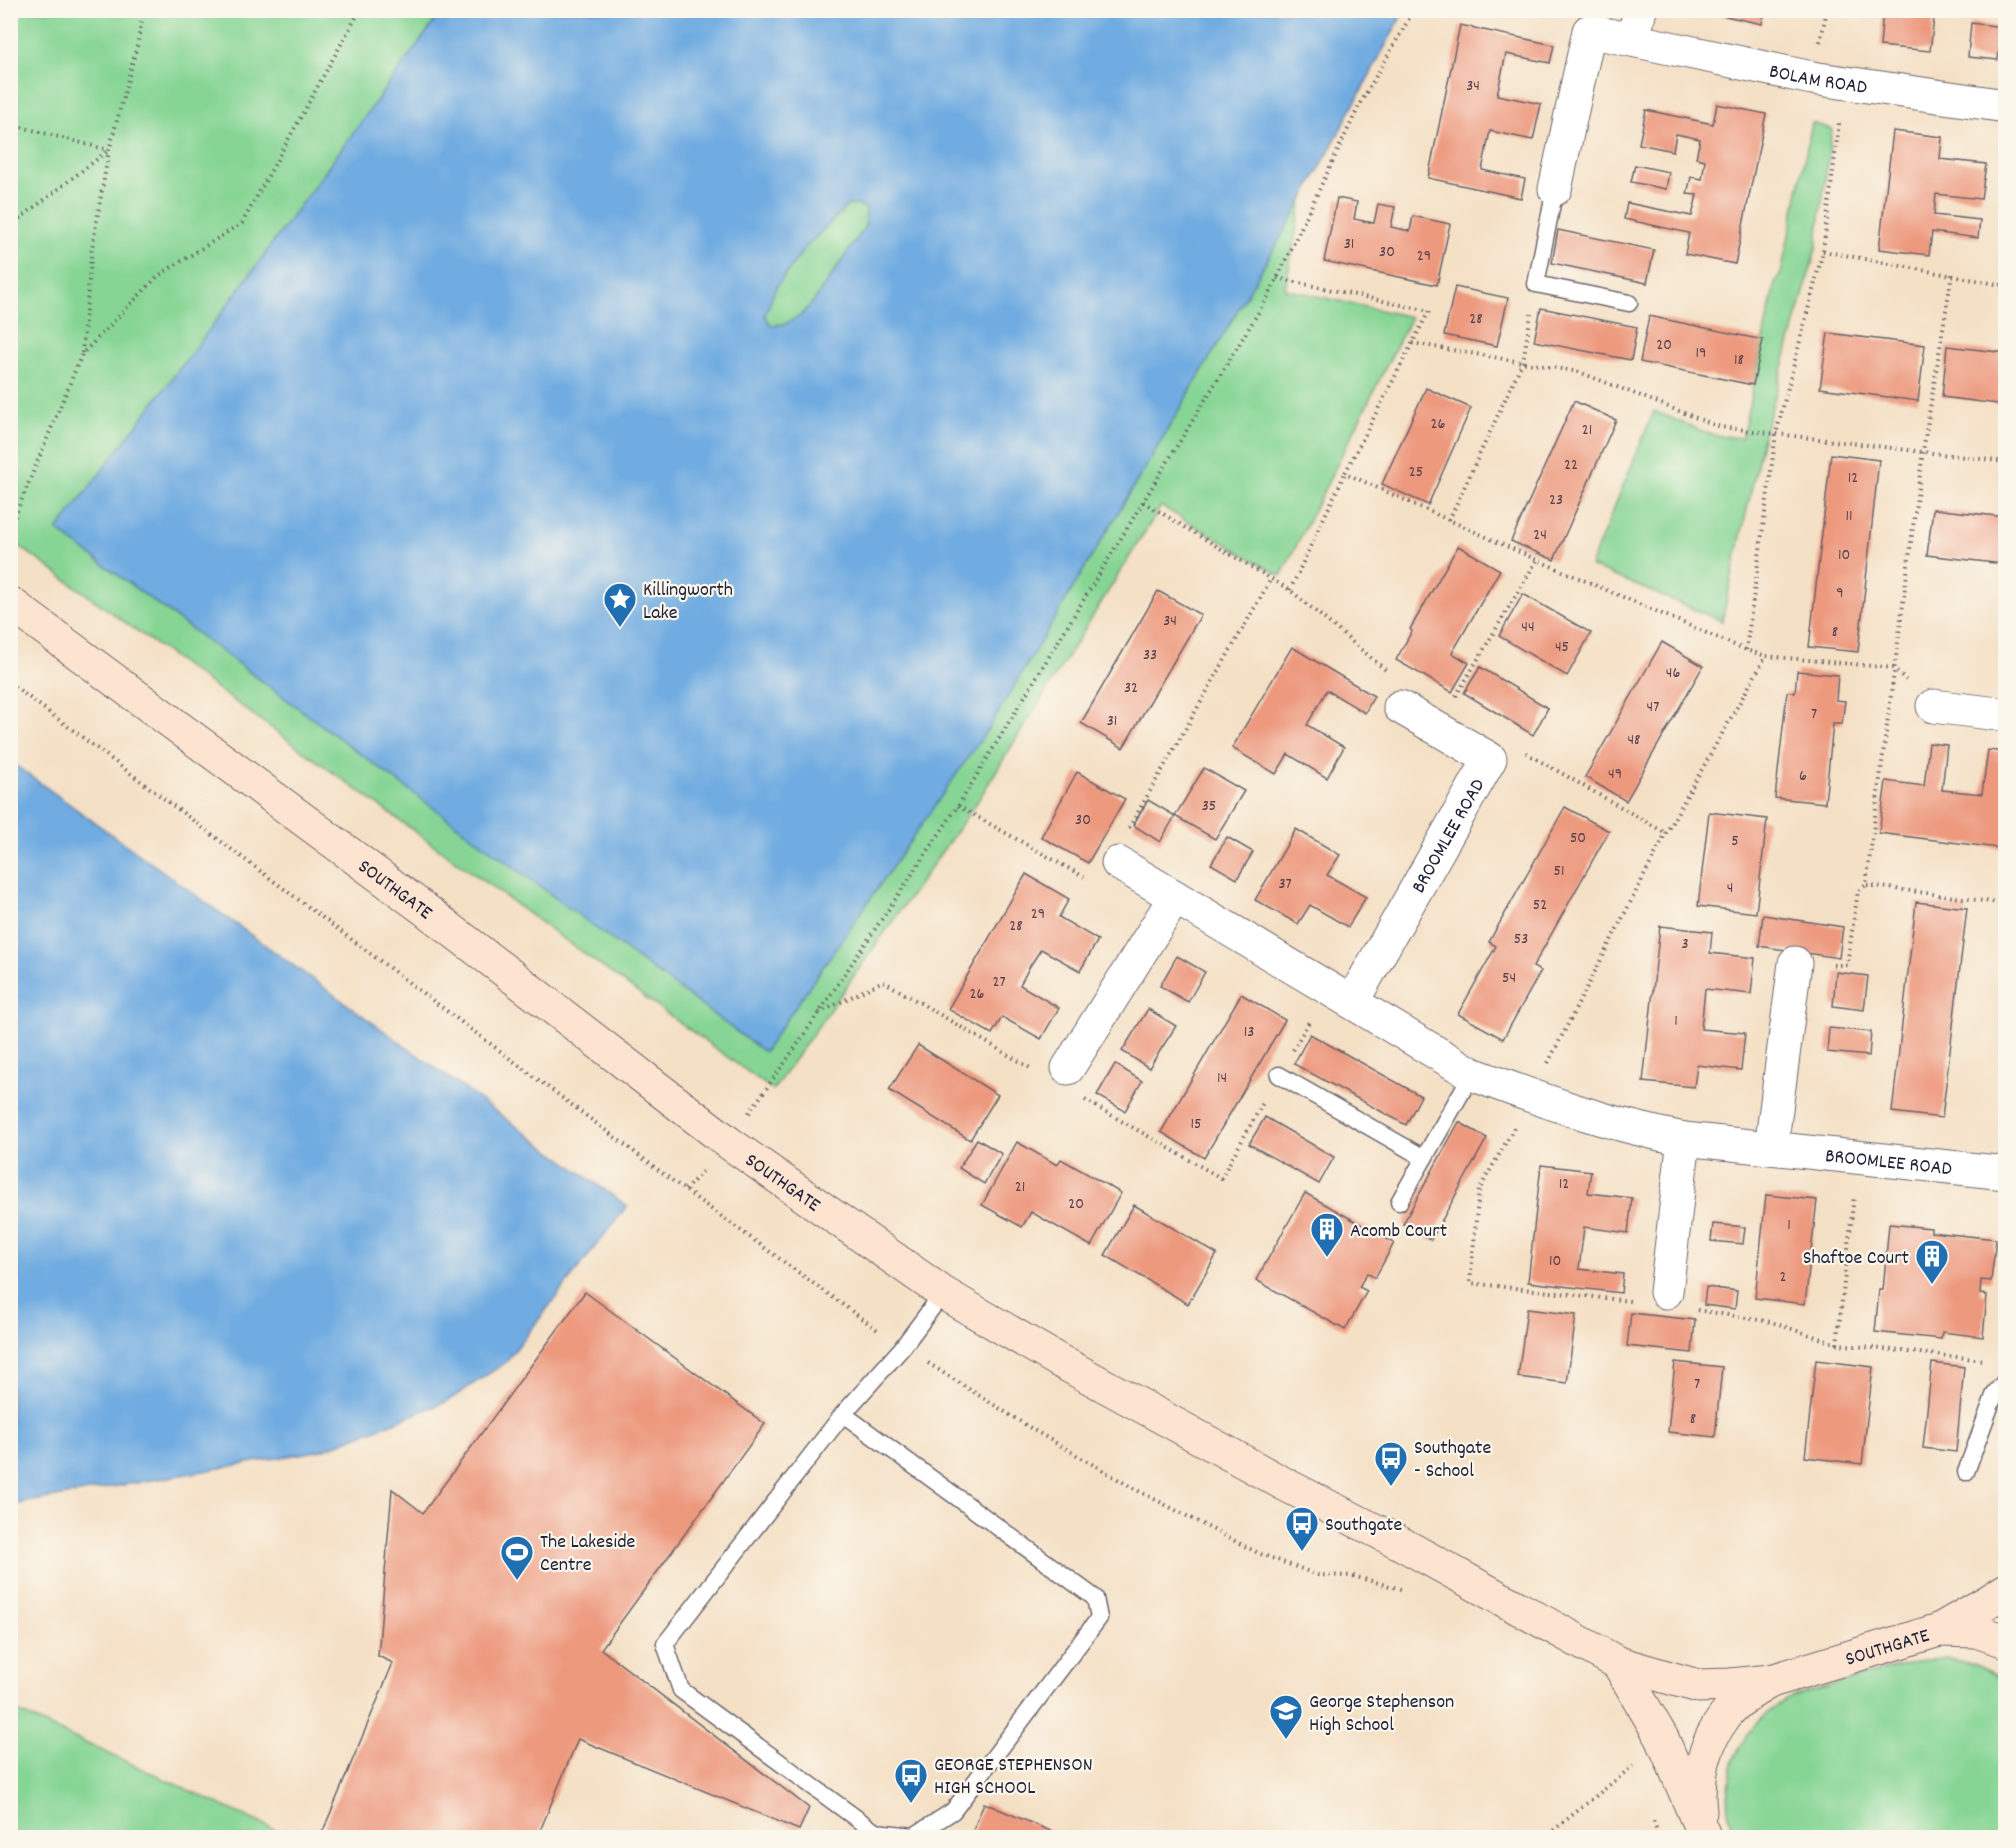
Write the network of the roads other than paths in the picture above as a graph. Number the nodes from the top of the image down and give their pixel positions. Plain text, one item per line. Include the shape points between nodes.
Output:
1 (1637, 25) edge
2 (2006, 106) edge
3 (1555, 189) joint
4 (1629, 303) dead end
5 (10, 603) edge
6 (1932, 705) road end
7 (1400, 707) dead end
8 (2006, 715) edge
9 (1118, 863) dead end
10 (1175, 897) junction
11 (1795, 963) road end
12 (1340, 995) junction
13 (1472, 1074) junction
14 (1279, 1076) road end
15 (1062, 1079) road end
16 (1684, 1138) junction
17 (1771, 1148) junction
18 (1424, 1158) junction
19 (2006, 1173) edge
20 (1400, 1202) dead end
21 (1666, 1292) dead end
22 (943, 1293) junction
23 (2006, 1380) edge
24 (843, 1414) junction
25 (1966, 1472) dead end
26 (2006, 1590) edge
27 (1938, 1630) junction
28 (2006, 1641) edge
29 (1618, 1663) junction
30 (1771, 1681) junction
31 (1703, 1832) edge

1 - 2 street, BOLAM ROAD via 1812,78
1 - 3 street, BOLAM ROAD via 1589,31
3 - 4 lane via 1536,284
5 - 22 street, SOUTHGATE via 423,908 729,1143
6 - 8 street
7 - 12 street, BROOMLEE ROAD via 1490,759
9 - 10 street, BROOMLEE ROAD
10 - 12 street, BROOMLEE ROAD
10 - 15 street
11 - 17 street
12 - 13 street, BROOMLEE ROAD
13 - 16 street, BROOMLEE ROAD via 1620,1125
13 - 18 lane
14 - 18 lane
16 - 17 street, BROOMLEE ROAD
16 - 21 street
17 - 19 street, BROOMLEE ROAD
18 - 20 lane
22 - 24 lane via 902,1348
22 - 29 street, SOUTHGATE via 1150,1411
23 - 25 lane via 1995,1394
24 - 24 lane via 1095,1598 1099,1618 953,1811 914,1836 875,1832 681,1690 664,1644
26 - 27 street
27 - 28 street, SOUTHGATE via 1976,1631
27 - 30 street, SOUTHGATE
29 - 30 street, SOUTHGATE via 1698,1686
29 - 31 street, SOUTHGATE via 1662,1738
30 - 31 street, SOUTHGATE via 1725,1715 1712,1737 1698,1792

